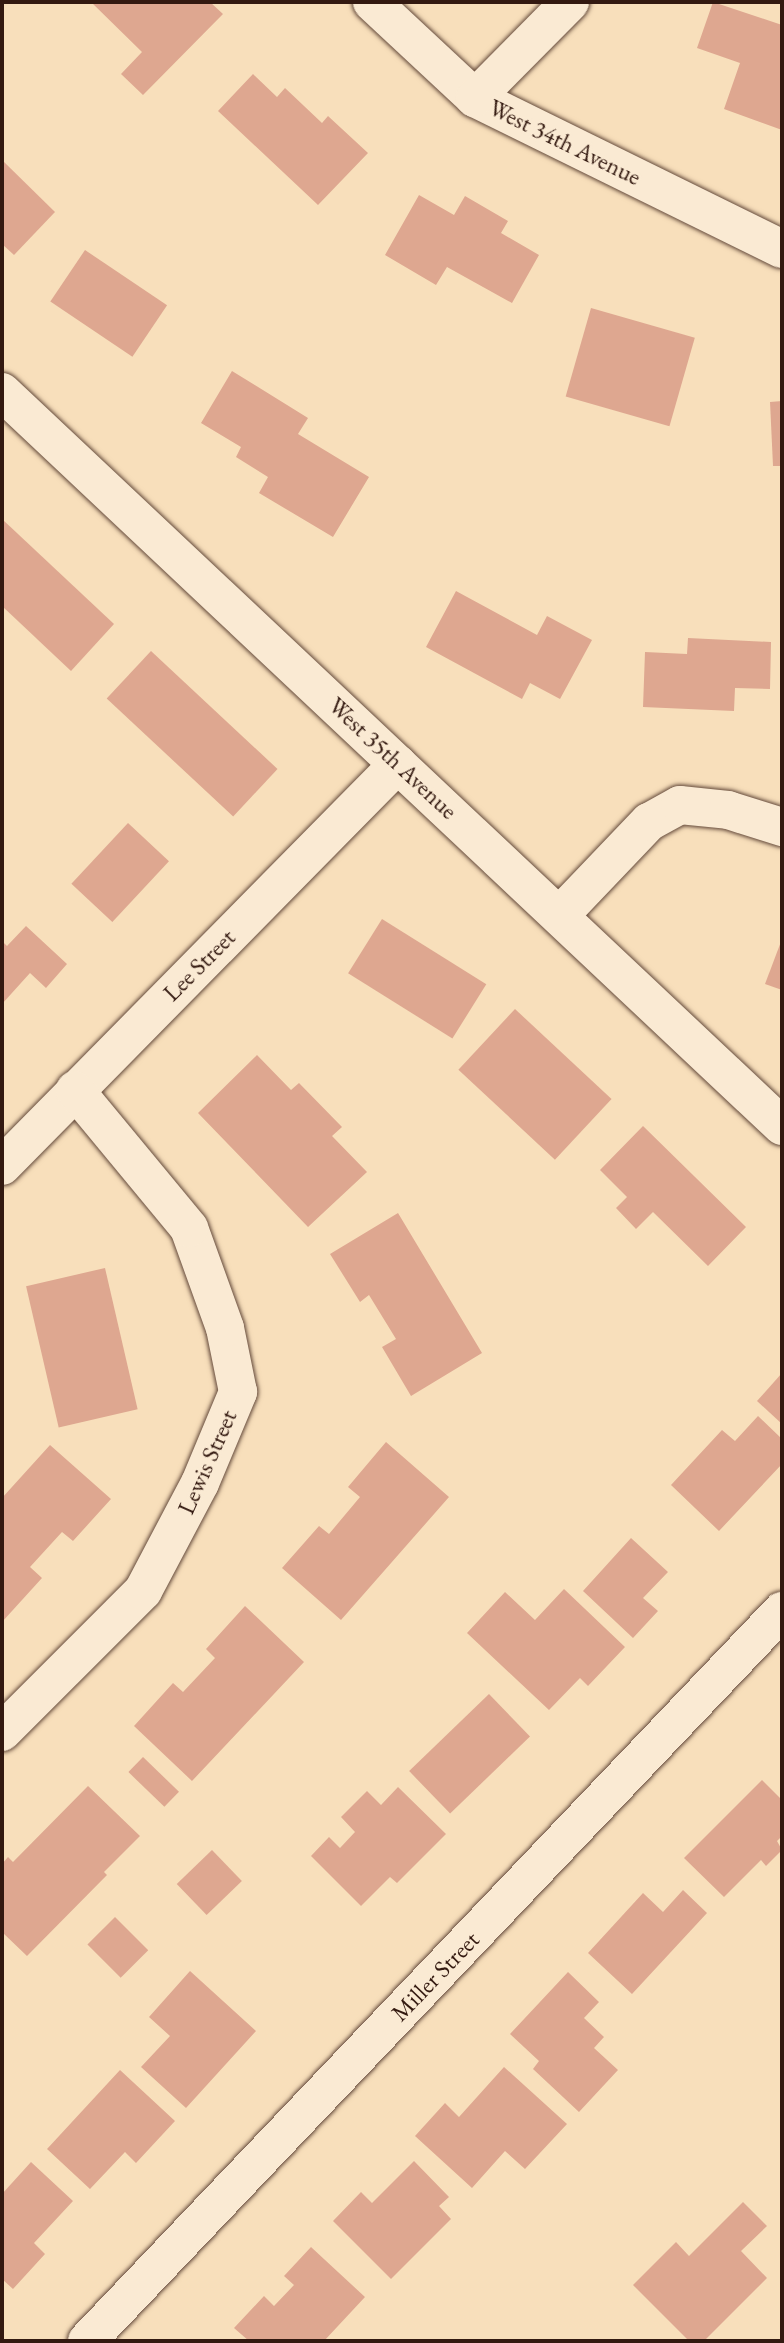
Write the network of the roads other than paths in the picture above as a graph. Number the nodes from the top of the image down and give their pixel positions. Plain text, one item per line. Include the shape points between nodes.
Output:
1 (372, 2) edge
2 (570, 2) edge
3 (475, 98) junction
4 (782, 249) edge
5 (3, 394) edge
6 (398, 764) junction
7 (782, 827) edge
8 (560, 915) junction
9 (75, 1090) junction
10 (782, 1126) edge
11 (2, 1166) edge
12 (782, 1611) edge
13 (2, 1732) edge
14 (88, 2341) edge

1 - 3 street, West 34th Avenue
2 - 3 street
3 - 4 street, West 34th Avenue
5 - 6 street, West 35th Avenue
6 - 8 street, West 35th Avenue
6 - 9 street, Lee Street
7 - 8 street via 728,810 680,805 649,822
8 - 10 street, West 35th Avenue
9 - 11 street, Lee Street
9 - 13 street, Lewis Street via 189,1228 225,1328 238,1392 200,1483 143,1591
12 - 14 street, Miller Street

